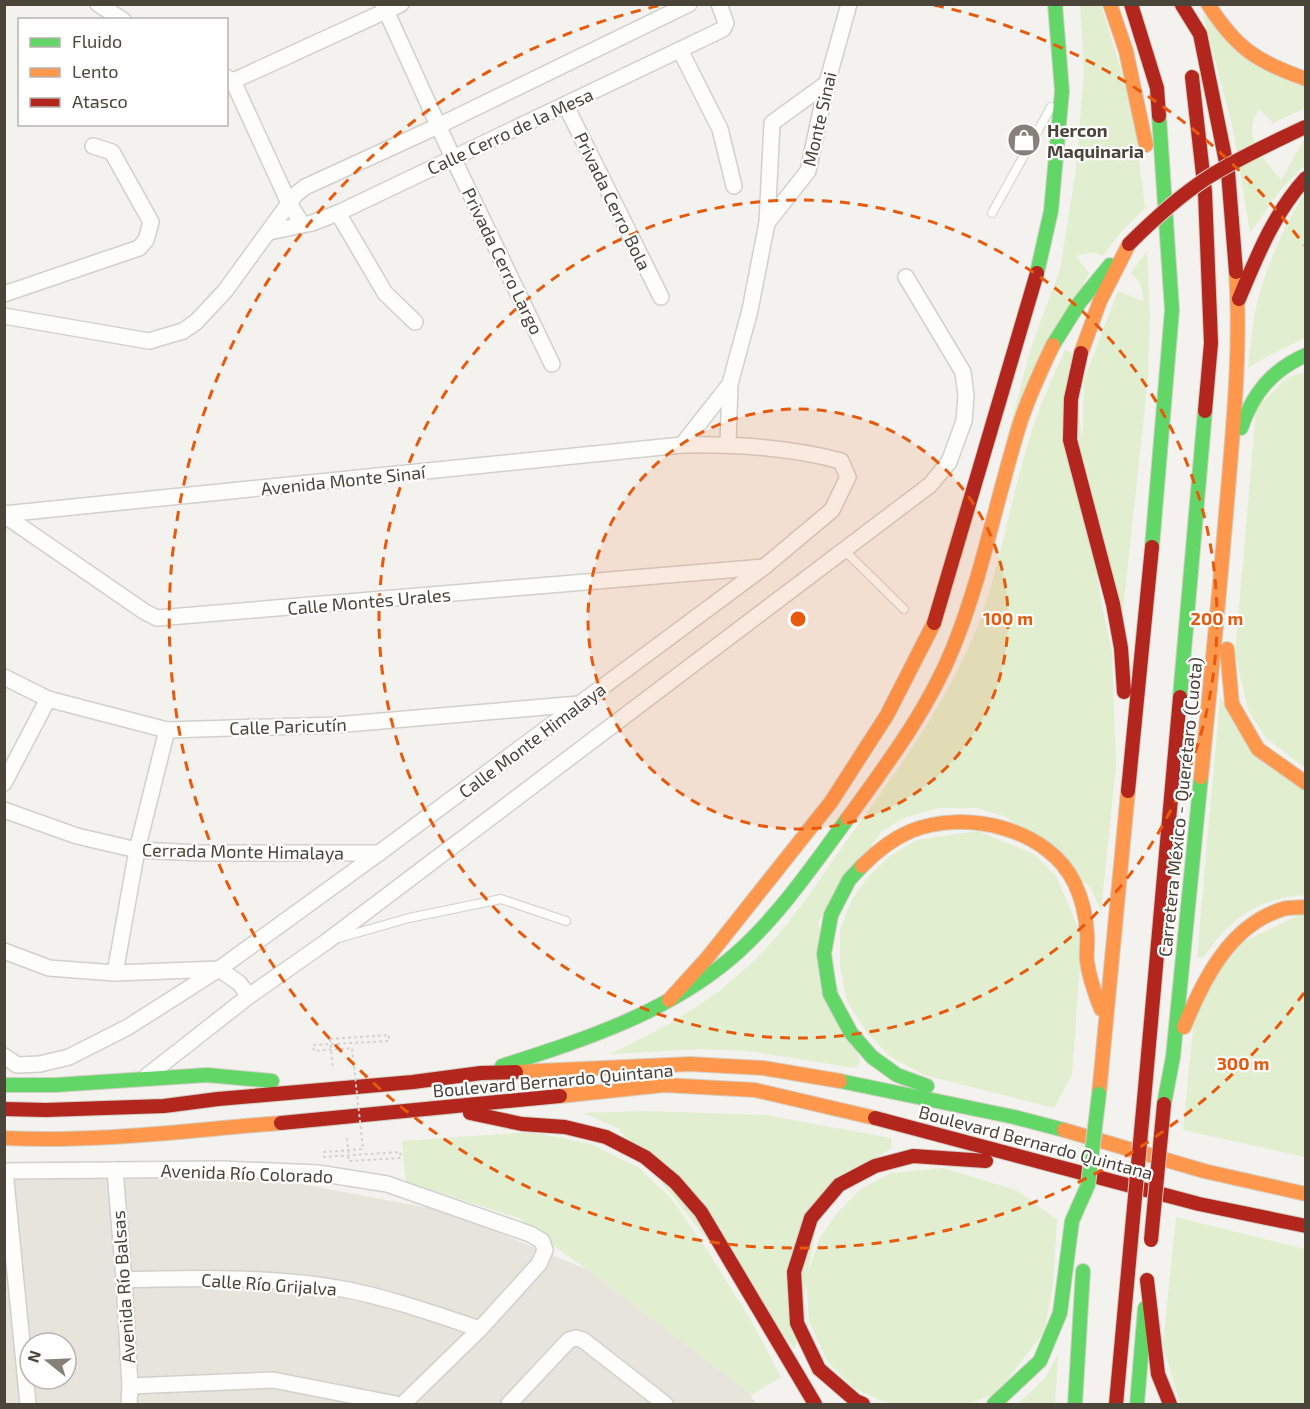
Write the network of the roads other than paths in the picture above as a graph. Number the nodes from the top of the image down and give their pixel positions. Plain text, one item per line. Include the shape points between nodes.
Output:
1 (401, 4) edge
2 (688, 4) edge
3 (719, 4) edge
4 (849, 4) edge
5 (1055, 4) edge
6 (1110, 4) edge
7 (1131, 4) edge
8 (1208, 4) edge
9 (100, 5) edge
10 (1182, 5) edge
11 (385, 8) edge
12 (120, 18) edge
13 (1187, 40) dead end
14 (680, 50) junction
15 (1190, 63) dead end
16 (230, 79) edge
17 (1305, 79) edge
18 (827, 83) junction
19 (1062, 91) junction
20 (566, 106) junction
21 (438, 126) junction
22 (1305, 127) edge
23 (93, 146) dead end
24 (453, 158) junction
25 (1305, 178) edge
26 (735, 186) dead end
27 (289, 203) junction
28 (338, 213) junction
29 (992, 213) dead end
30 (767, 223) junction
31 (302, 224) junction
32 (269, 232) junction
33 (906, 277) dead end
34 (1105, 278) junction
35 (4, 294) edge
36 (1157, 295) dead end
37 (661, 297) dead end
38 (1238, 301) junction
39 (4, 316) edge
40 (1158, 317) dead end
41 (415, 322) dead end
42 (1305, 355) edge
43 (552, 364) dead end
44 (730, 384) junction
45 (728, 444) junction
46 (682, 445) junction
47 (1231, 459) junction
48 (4, 515) edge
49 (843, 549) junction
50 (764, 567) junction
51 (904, 609) dead end
52 (1146, 609) junction
53 (1218, 612) junction
54 (4, 677) edge
55 (48, 699) junction
56 (580, 704) junction
57 (167, 730) junction
58 (1192, 733) dead end
59 (1188, 757) dead end
60 (4, 783) edge
61 (1305, 783) edge
62 (4, 810) edge
63 (137, 850) junction
64 (379, 853) junction
65 (1166, 855) junction
66 (1120, 867) junction
67 (1305, 907) edge
68 (566, 921) dead end
69 (326, 942) junction
70 (4, 951) edge
71 (219, 969) junction
72 (115, 973) junction
73 (249, 996) junction
74 (669, 1000) junction
75 (1105, 1021) junction
76 (4, 1056) edge
77 (1173, 1057) junction
78 (481, 1073) junction
79 (143, 1079) junction
80 (4, 1085) edge
81 (335, 1088) junction
82 (441, 1108) junction
83 (4, 1109) edge
84 (1014, 1117) junction
85 (335, 1118) junction
86 (263, 1137) dead end
87 (4, 1138) edge
88 (4, 1157) edge
89 (88, 1157) dead end
90 (1053, 1166) junction
91 (115, 1170) junction
92 (5, 1171) edge
93 (1204, 1171) junction
94 (1274, 1172) dead end
95 (1088, 1185) junction
96 (1305, 1194) edge
97 (1199, 1204) junction
98 (1086, 1219) dead end
99 (1305, 1226) edge
100 (1305, 1240) edge
101 (1151, 1245) dead end
102 (1084, 1254) dead end
103 (124, 1280) junction
104 (480, 1329) junction
105 (130, 1386) junction
106 (28, 1404) edge
107 (129, 1404) edge
108 (396, 1404) edge
109 (403, 1404) edge
110 (508, 1404) edge
111 (665, 1404) edge
112 (815, 1404) edge
113 (863, 1404) edge
114 (994, 1404) edge
115 (1074, 1404) edge
116 (1116, 1404) edge
117 (1137, 1404) edge
118 (1170, 1404) edge

1 - 11 street
2 - 21 street, Calle Cerro de la Mesa
3 - 14 street, Calle Cerro de la Mesa via 726,23 723,30
4 - 18 street, Monte Sinai
5 - 19 main road
6 - 36 main road via 1143,127 1154,198
7 - 52 main road via 1157,88 1172,310
8 - 17 main road via 1242,50 1275,69
9 - 12 street
10 - 13 main road, Carretera México - Querétaro (Cuota)
10 - 38 main road, Carretera México - Querétaro (Cuota) via 1200,34 1227,172
11 - 16 street
11 - 21 street, Privada Cerro Largo
14 - 20 street, Calle Cerro de la Mesa
14 - 26 street via 720,129
15 - 65 main road, Carretera México - Querétaro (Cuota) via 1204,192 1211,343
16 - 27 street
18 - 30 street, Monte Sinai via 808,171
18 - 30 street, Monte Sinai via 772,123
19 - 29 lane
19 - 74 main road via 1052,212 1042,257 937,617 887,715 831,802
20 - 24 street, Calle Cerro de la Mesa
20 - 37 street, Privada Cerro Bola
21 - 24 street, Privada Cerro Largo
21 - 27 street, Calle Cerro de la Mesa via 304,188
22 - 34 main road, bridge via 1259,148 1175,201 1129,244
23 - 35 street via 112,152 137,195 151,222 146,240 139,248
24 - 28 street, Calle Cerro de la Mesa
24 - 43 street, Privada Cerro Largo
25 - 38 main road via 1263,243
27 - 31 street
27 - 32 street, Calle Cerro de la Mesa
28 - 31 street, Calle Cerro de la Mesa
28 - 41 street via 385,293
30 - 44 street, Monte Sinai
31 - 32 street, Calle Cerro de la Mesa
32 - 39 street, Calle Cerro de la Mesa via 225,291 183,331 149,341
33 - 49 street via 963,372 964,421 949,462 930,484
34 - 66 main road via 1073,391 1069,428 1120,638 1125,713 1117,835
34 - 74 main road via 1064,325 1033,386 953,651 929,698 875,780 781,906 739,951
38 - 47 main road, Carretera México - Querétaro (Cuota)
40 - 52 main road via 1144,513
42 - 47 main road via 1278,370 1254,395
44 - 45 street, Monte Sinai
44 - 46 street, Monte Sinai
45 - 46 street, Calle Monte Himalaya
45 - 50 street, Calle Monte Himalaya via 841,461 848,477 832,510
46 - 48 street, Avenida Monte Sinaí
47 - 53 main road, Carretera México - Querétaro (Cuota)
48 - 50 street, Calle Montes Urales via 158,618
49 - 51 lane
49 - 69 street
50 - 56 street, Calle Monte Himalaya
52 - 66 main road
53 - 58 main road via 1204,662
53 - 61 main road via 1227,640 1232,704 1258,749
53 - 77 main road, Carretera México - Querétaro (Cuota)
54 - 55 street, Calle Paricutín
55 - 57 street, Calle Paricutín
55 - 60 street
56 - 57 street, Calle Paricutín via 335,725
56 - 64 street, Calle Monte Himalaya
57 - 63 street
59 - 65 main road via 1177,827
62 - 63 street, Cerrada Monte Himalaya via 77,836
63 - 64 street, Cerrada Monte Himalaya
63 - 72 street
64 - 71 street, Calle Monte Himalaya
65 - 116 main road, Carretera México - Querétaro (Cuota), bridge
66 - 75 main road
67 - 77 main road via 1284,909 1246,929 1221,952 1190,1010
68 - 69 lane via 501,899 409,918
69 - 73 street
70 - 72 street via 49,968
71 - 72 street
71 - 73 street
71 - 76 street, Calle Monte Himalaya via 69,1057 17,1065
73 - 79 street
74 - 78 main road via 600,1034
75 - 84 main road via 1090,975 1085,917 1076,888 1061,863 1019,832 980,822 914,828 887,842 862,863 840,890 822,952 826,985 839,1018 863,1049 897,1075
75 - 95 main road, bridge
77 - 101 main road, Carretera México - Querétaro (Cuota), bridge via 1164,1104
78 - 81 main road, Boulevard Bernardo Quintana
78 - 84 main road, Boulevard Bernardo Quintana via 690,1064 763,1068
79 - 80 main road via 91,1085
79 - 81 main road via 210,1075
81 - 83 main road, Boulevard Bernardo Quintana via 164,1106
82 - 85 main road, Boulevard Bernardo Quintana
82 - 90 main road, Boulevard Bernardo Quintana via 664,1085 755,1090
82 - 112 main road via 522,1124 565,1127 606,1137 645,1157 675,1182 701,1212
84 - 93 main road, Boulevard Bernardo Quintana
85 - 86 main road
85 - 87 main road, Boulevard Bernardo Quintana via 100,1137
88 - 89 main road
90 - 97 main road, Boulevard Bernardo Quintana
90 - 113 main road via 913,1156 874,1166 839,1185 812,1218 794,1272 797,1323 819,1369
91 - 92 street, Avenida Río Colorado
91 - 103 street, Avenida Río Balsas
91 - 104 street, Avenida Río Colorado via 318,1173 387,1184 542,1241 545,1250 539,1264
92 - 106 street
93 - 94 main road
93 - 96 main road, Boulevard Bernardo Quintana
95 - 98 main road
95 - 114 main road via 1072,1221 1060,1313 1040,1361
97 - 99 main road, Boulevard Bernardo Quintana
97 - 100 main road
102 - 115 main road
103 - 104 street, Calle Río Grijalva via 209,1278 343,1289 403,1303
103 - 105 street, Avenida Río Balsas
104 - 109 street
105 - 107 street, Avenida Río Balsas
105 - 108 street via 273,1380
110 - 111 street via 569,1340 576,1338
117 - 118 main road via 1148,1275 1158,1374

